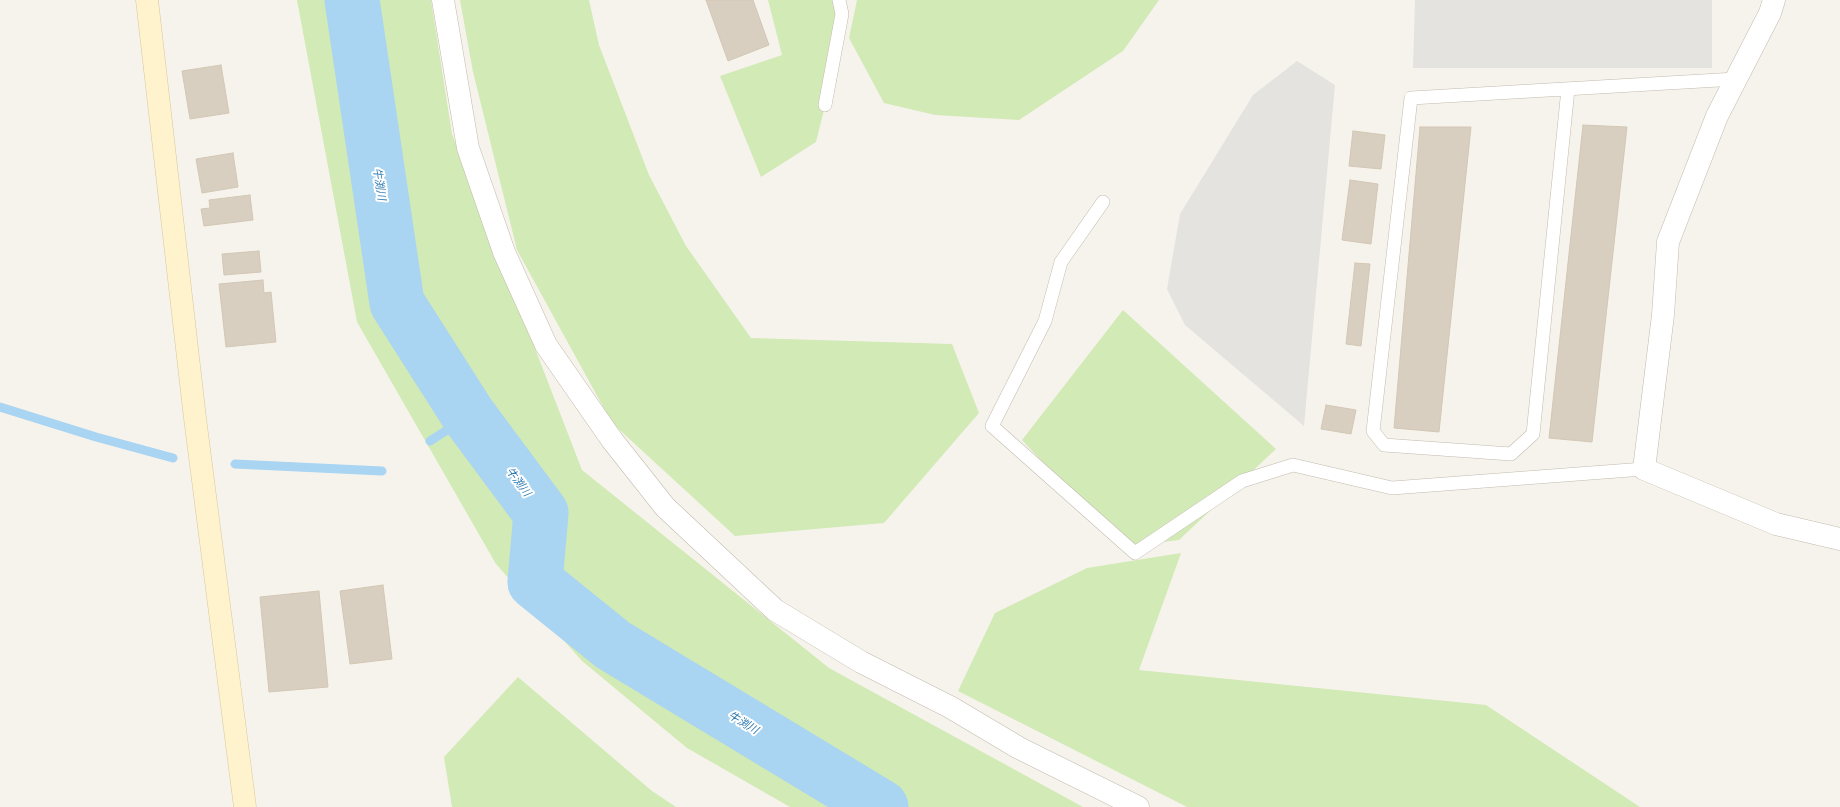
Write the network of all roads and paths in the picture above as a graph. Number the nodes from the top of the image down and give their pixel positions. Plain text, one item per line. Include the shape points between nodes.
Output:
1 (147, 0) edge
2 (442, 0) edge
3 (839, 0) edge
4 (1774, 0) edge
5 (1736, 79) junction
6 (1568, 89) junction
7 (825, 105) dead end
8 (1103, 202) dead end
9 (1644, 469) junction
10 (1840, 539) edge
11 (245, 807) edge
12 (1138, 807) edge

1 - 11 street via 195,418
2 - 12 street via 468,148 504,252 546,345 612,440 665,508 775,610 861,662 950,707 1020,748
3 - 7 lane via 842,14
4 - 5 street via 1770,13
5 - 6 lane
5 - 9 street via 1717,116 1668,242
6 - 6 lane via 1411,98 1374,431 1384,445 1511,454 1533,434
8 - 9 lane via 1062,262 1045,321 992,426 1134,553 1242,481 1293,465 1392,488
9 - 10 street via 1776,524

